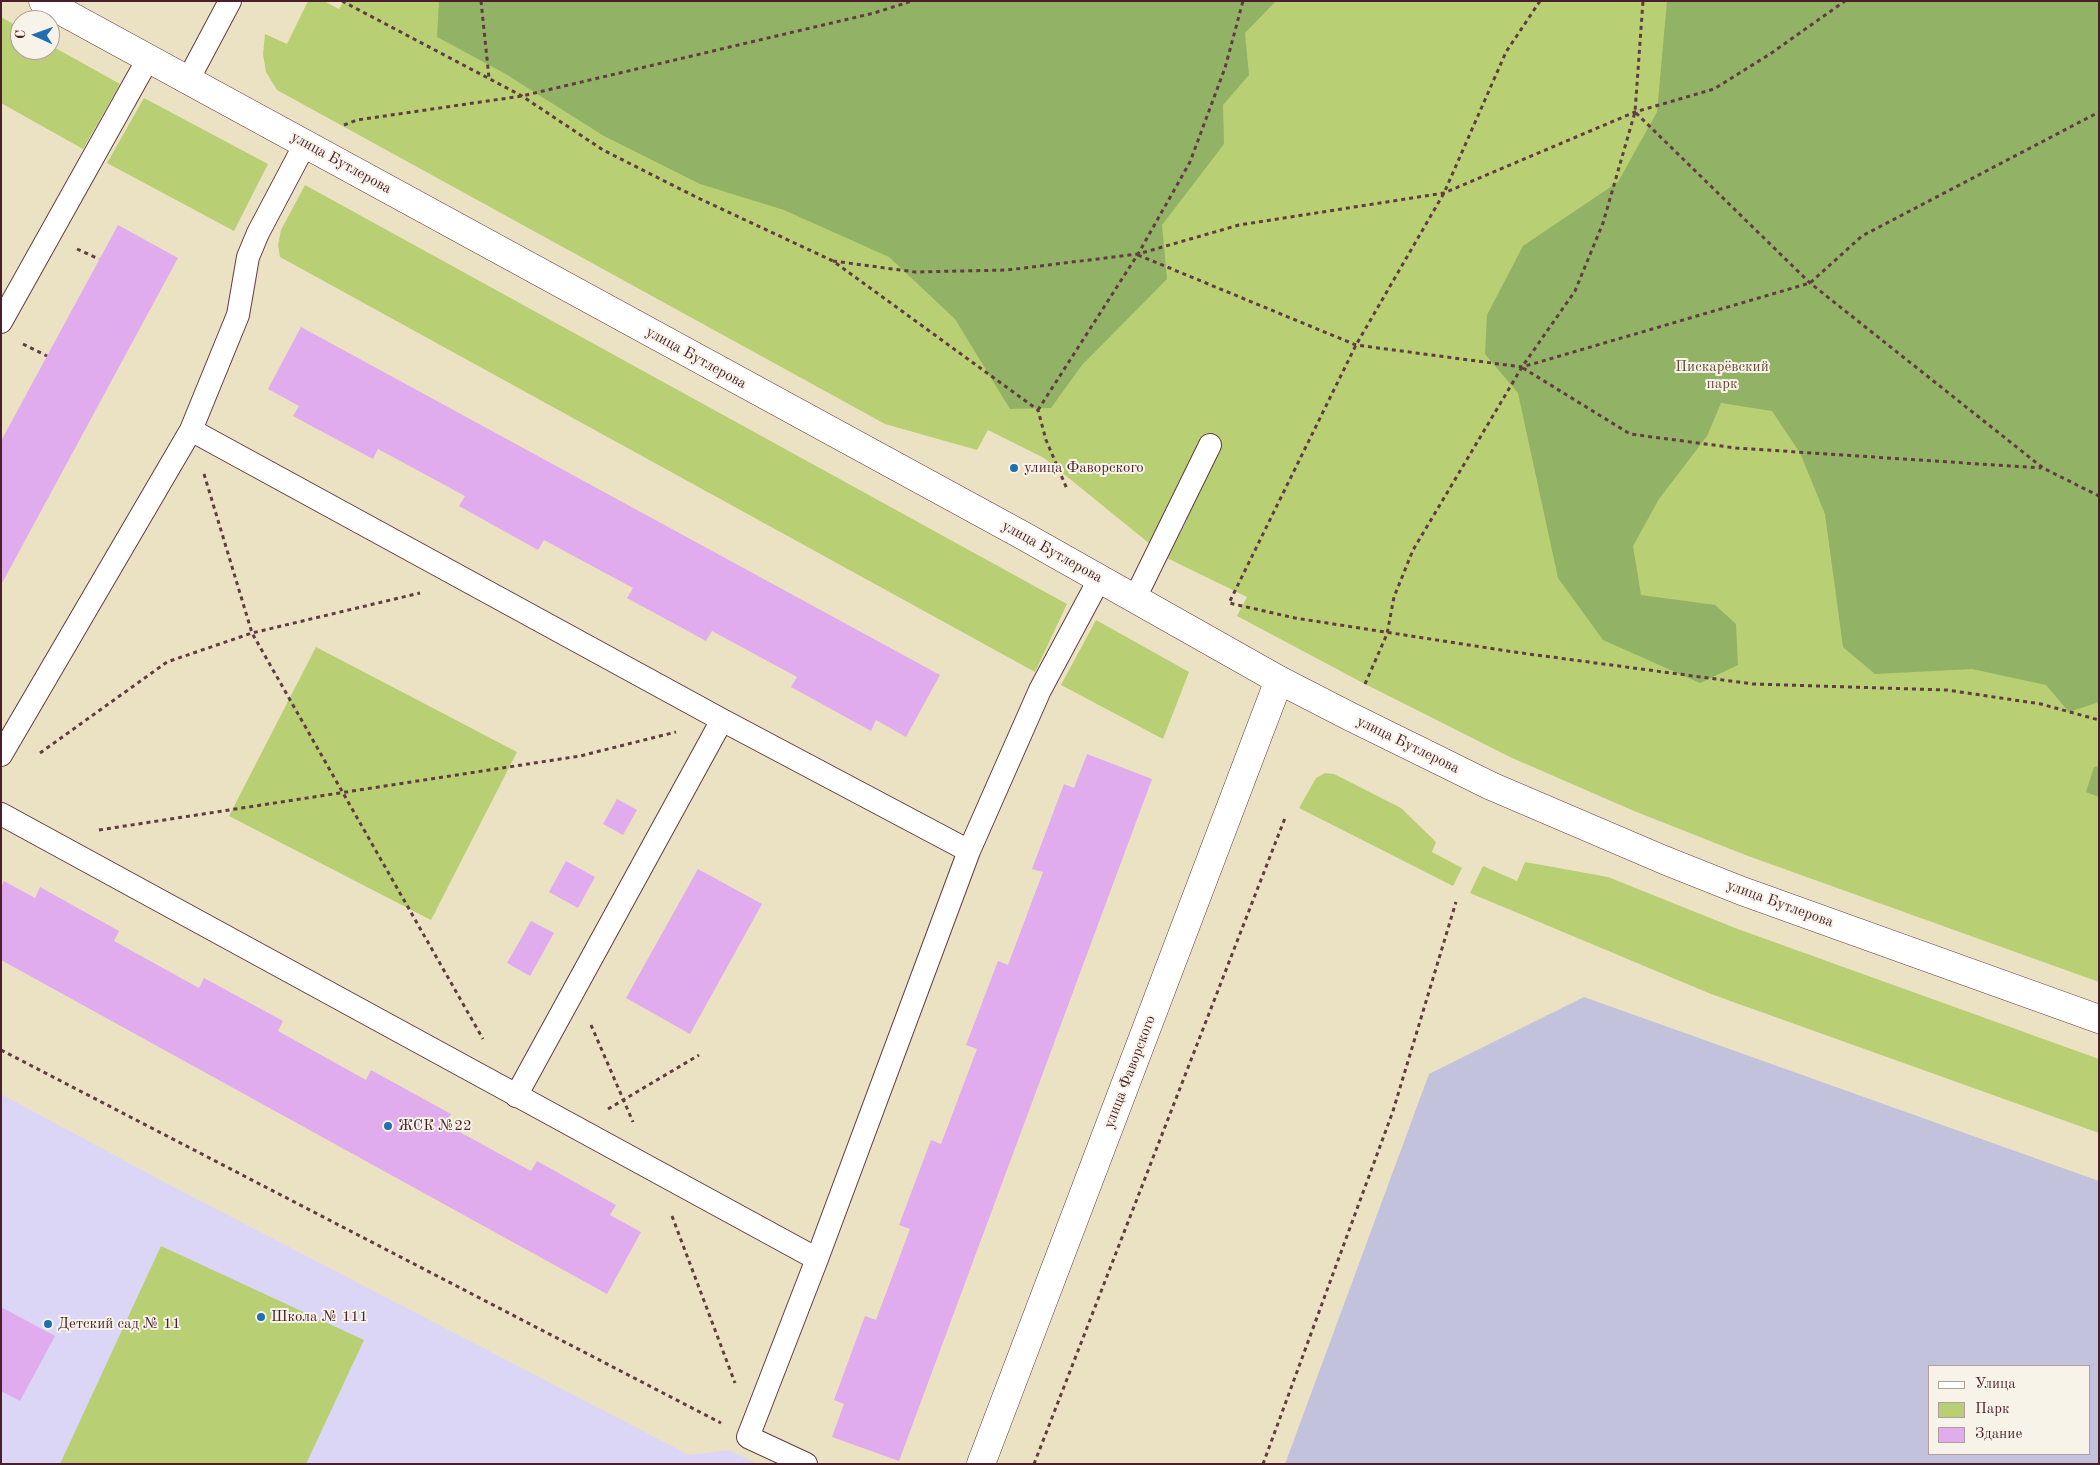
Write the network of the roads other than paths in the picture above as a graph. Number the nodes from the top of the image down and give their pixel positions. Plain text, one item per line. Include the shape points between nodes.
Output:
1 (43, 1) edge
2 (230, 1) edge
3 (148, 59) junction
4 (188, 80) junction
5 (305, 144) junction
6 (1, 322) edge
7 (191, 430) junction
8 (1210, 444) dead end
9 (1100, 578) junction
10 (1135, 598) junction
11 (1279, 680) junction
12 (722, 720) junction
13 (1, 755) edge
14 (1, 814) edge
15 (969, 851) junction
16 (2099, 1019) edge
17 (516, 1096) junction
18 (817, 1259) junction
19 (806, 1464) edge
20 (981, 1464) edge

1 - 3 street, улица Бутлерова
2 - 4 lane
3 - 4 street, улица Бутлерова
3 - 6 lane
4 - 5 street, улица Бутлерова
5 - 7 lane via 248,257 238,316
5 - 9 street, улица Бутлерова
7 - 12 lane
7 - 13 lane
8 - 10 lane
9 - 10 street, улица Бутлерова
9 - 15 lane via 1040,690
10 - 11 street, улица Бутлерова
11 - 16 street, улица Бутлерова via 1490,786 1602,834 1742,891
11 - 20 street, улица Фаворского
12 - 15 lane
12 - 17 lane
14 - 17 lane
15 - 18 lane
17 - 18 lane
18 - 19 lane via 748,1438

